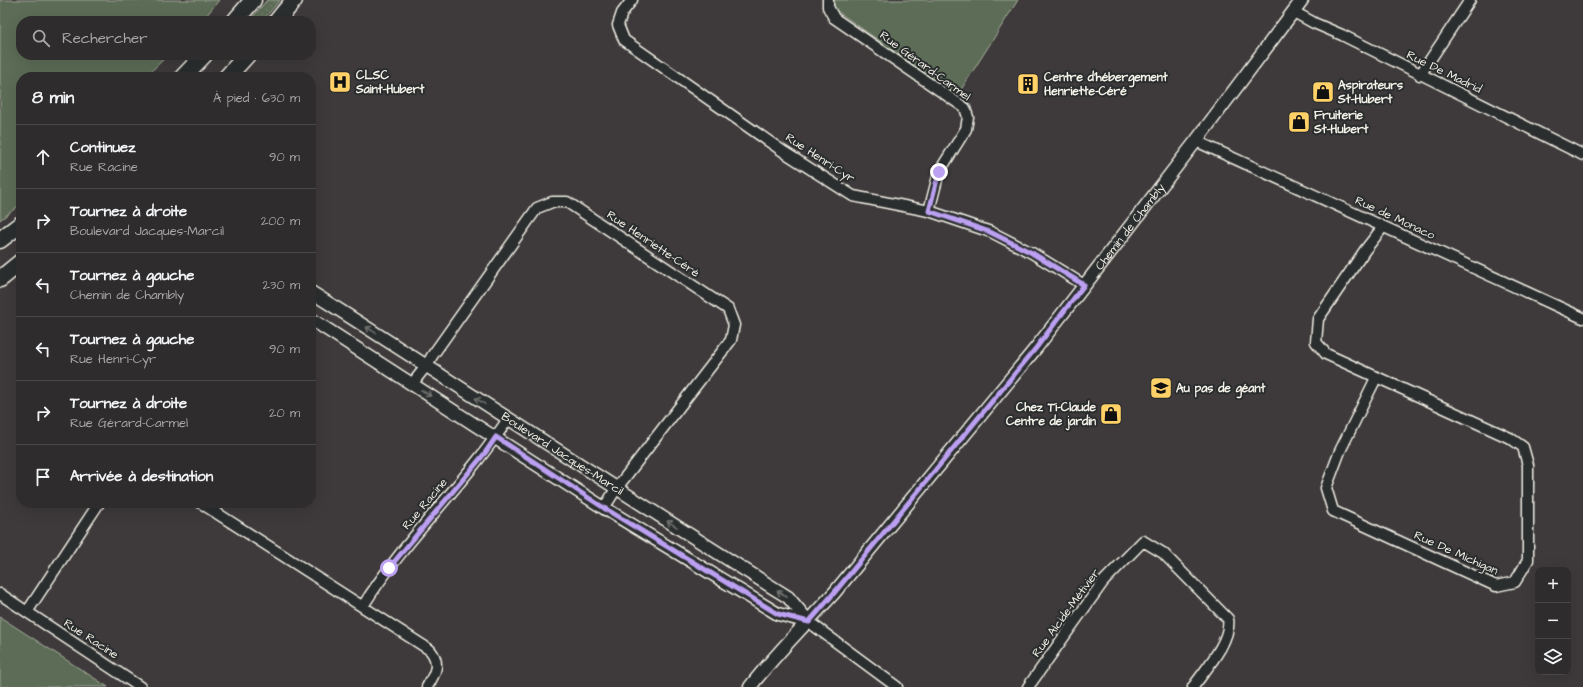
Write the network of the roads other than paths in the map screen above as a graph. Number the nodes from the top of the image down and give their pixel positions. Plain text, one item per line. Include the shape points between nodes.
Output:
1 (253, 0) edge
2 (294, 0) edge
3 (632, 0) edge
4 (828, 0) edge
5 (1302, 0) edge
6 (1470, 0) edge
7 (1294, 12) junction
8 (239, 16) edge
9 (281, 16) edge
10 (199, 60) edge
11 (242, 60) edge
12 (188, 72) edge
13 (232, 72) edge
14 (1420, 74) junction
15 (1196, 141) junction
16 (1583, 155) edge
17 (929, 211) junction
18 (1383, 227) junction
19 (16, 228) edge
20 (0, 240) edge
21 (16, 266) edge
22 (0, 279) edge
23 (1084, 285) junction
24 (316, 295) edge
25 (1583, 318) edge
26 (316, 322) edge
27 (427, 366) junction
28 (1376, 378) junction
29 (412, 384) junction
30 (508, 419) junction
31 (496, 437) junction
32 (616, 489) junction
33 (96, 508) edge
34 (209, 508) edge
35 (604, 508) junction
36 (0, 594) edge
37 (363, 606) junction
38 (27, 612) junction
39 (809, 622) junction
40 (140, 687) edge
41 (427, 687) edge
42 (750, 687) edge
43 (897, 687) edge
44 (1028, 687) edge
45 (1193, 687) edge

1 - 8 main road
2 - 9 main road
3 - 17 street, Rue Henri-Cyr via 622,13 618,25 624,40 784,152 853,196
4 - 17 street, Rue Gérard-Carmel via 828,7 834,18 965,108 968,117 966,129 939,172
5 - 7 street, Chemin de Chambly
6 - 14 street
7 - 14 street, Rue De Madrid
7 - 15 street, Chemin de Chambly
10 - 12 main road
11 - 13 main road
14 - 16 street, Rue De Madrid
15 - 18 street, Rue de Monaco
15 - 23 street, Chemin de Chambly
17 - 23 street, Rue Henri-Cyr via 990,232 1032,253
18 - 25 street, Rue de Monaco
18 - 28 street, Rue De Michigan via 1318,320 1316,342 1326,354
19 - 20 main road
21 - 22 main road
23 - 39 street, Chemin de Chambly via 1036,348
27 -> 24 street, Boulevard Jacques-Marcil
26 - 29 street, Boulevard Jacques-Marcil
27 - 29 street, Rue Henriette-Céré
30 -> 27 street, Boulevard Jacques-Marcil
27 - 32 street, Rue Henriette-Céré via 537,208 552,202 567,202 728,309 734,325 730,340
28 - 28 street, Rue De Michigan via 1510,438 1523,447 1528,465 1528,560 1515,582 1496,586 1333,511 1326,488 1340,451
29 -> 31 street, Boulevard Jacques-Marcil
30 - 31 street, Rue Racine
30 - 32 street, Boulevard Jacques-Marcil
31 - 35 street, Boulevard Jacques-Marcil
31 - 37 street, Rue Racine via 382,577
32 - 35 street, Rue Henriette-Céré
39 -> 32 street, Boulevard Jacques-Marcil via 788,597
33 - 38 street
34 - 37 street
35 - 39 street, Boulevard Jacques-Marcil via 778,614
36 - 38 street, Rue Racine
37 - 41 street via 432,653 436,660 436,671
38 - 40 street, Rue Racine
39 - 42 street, Chemin de Chambly via 786,643
39 - 43 street, Boulevard Jacques-Marcil
44 - 45 street, Rue Alcide-Métivier via 1103,582 1143,541 1163,553 1228,619 1230,627 1222,646

